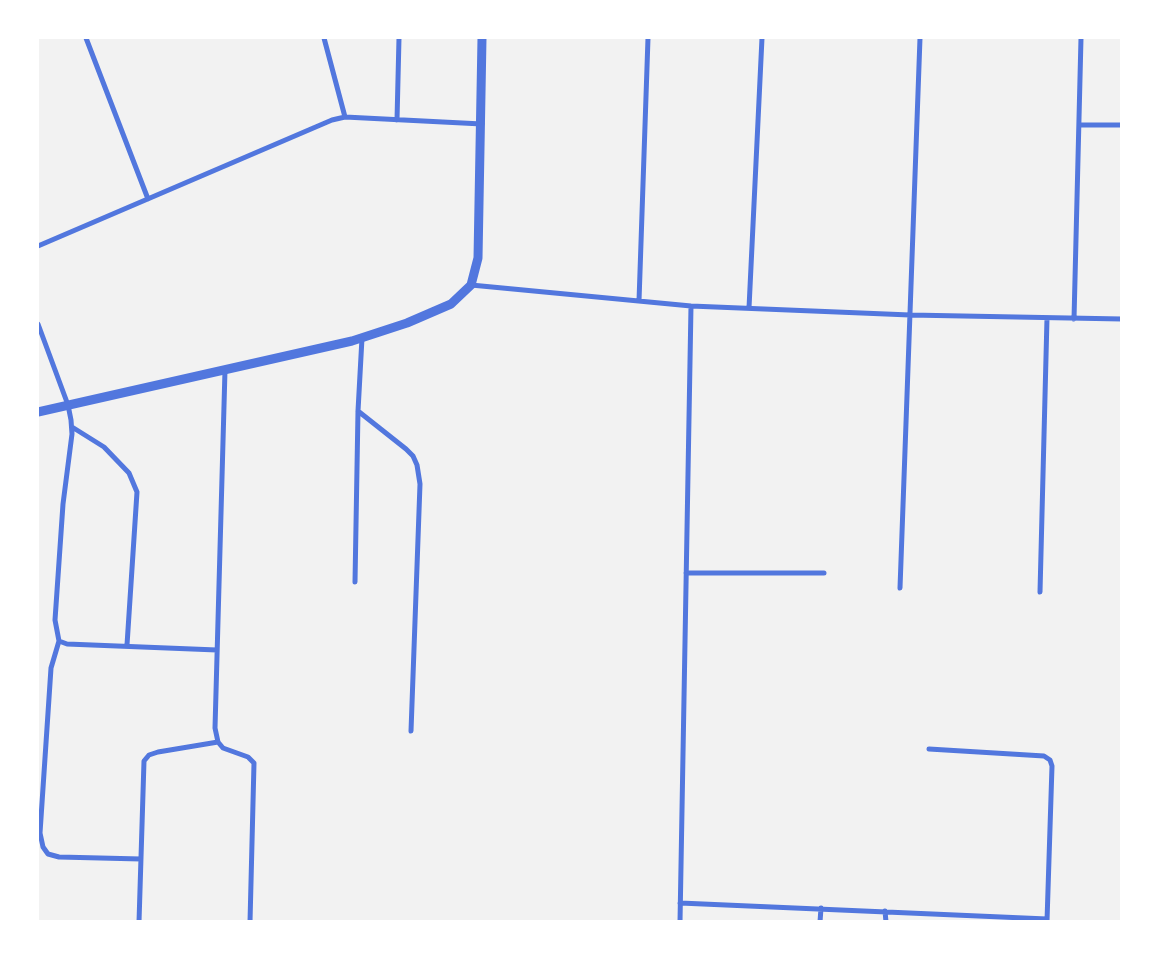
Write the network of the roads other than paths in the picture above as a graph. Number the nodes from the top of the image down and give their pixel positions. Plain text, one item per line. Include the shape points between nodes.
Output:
1 (86, 38) edge
2 (324, 38) edge
3 (399, 38) edge
4 (482, 38) edge
5 (648, 38) edge
6 (762, 38) edge
7 (920, 38) edge
8 (1081, 38) edge
9 (345, 117) junction
10 (397, 120) junction
11 (482, 124) junction
12 (1079, 125) junction
13 (1122, 125) edge
14 (148, 199) junction
15 (38, 246) edge
16 (471, 285) junction
17 (639, 301) junction
18 (691, 306) junction
19 (749, 308) junction
20 (910, 315) junction
21 (1047, 318) junction
22 (1074, 319) junction
23 (1122, 319) edge
24 (38, 324) edge
25 (362, 338) junction
26 (225, 370) junction
27 (68, 405) junction
28 (358, 411) junction
29 (38, 412) edge
30 (72, 427) junction
31 (686, 573) junction
32 (824, 573) dead end
33 (355, 582) dead end
34 (900, 588) dead end
35 (1040, 592) dead end
36 (59, 641) junction
37 (127, 646) junction
38 (217, 650) junction
39 (411, 731) dead end
40 (218, 742) junction
41 (930, 749) dead end
42 (141, 859) junction
43 (680, 903) junction
44 (821, 908) junction
45 (885, 911) junction
46 (1047, 920) edge
47 (139, 922) edge
48 (250, 922) edge
49 (680, 922) edge
50 (820, 922) edge
51 (886, 922) edge

1 - 14 street
2 - 9 street
3 - 10 street
4 - 11 street
5 - 17 street
6 - 19 street
7 - 20 street
8 - 12 street
9 - 10 street
9 - 14 street via 324,122
10 - 11 street
11 - 16 street via 478,258
12 - 13 street
12 - 22 street
14 - 15 street
16 - 17 street
16 - 25 street via 451,304
17 - 18 street
18 - 19 street
18 - 31 street
19 - 20 street
20 - 21 street
20 - 34 street
21 - 22 street
21 - 35 street
22 - 23 street
24 - 27 street
25 - 26 street
25 - 28 street
26 - 27 street
26 - 38 street
27 - 29 street
27 - 30 street
28 - 33 street
28 - 39 street via 406,449 417,465 420,484
30 - 36 street via 55,620
30 - 37 street via 104,447 129,474 137,492
31 - 32 street
31 - 43 street
36 - 37 street
36 - 42 street via 51,668 40,834 43,847 48,854 59,857
37 - 38 street
38 - 40 street via 215,728
40 - 42 street via 158,752 144,761
40 - 48 street via 223,748 248,757 254,764
41 - 46 street via 1044,756 1050,760
42 - 47 street
43 - 44 street
43 - 49 street
44 - 45 street
44 - 50 street
45 - 46 street
45 - 51 street

